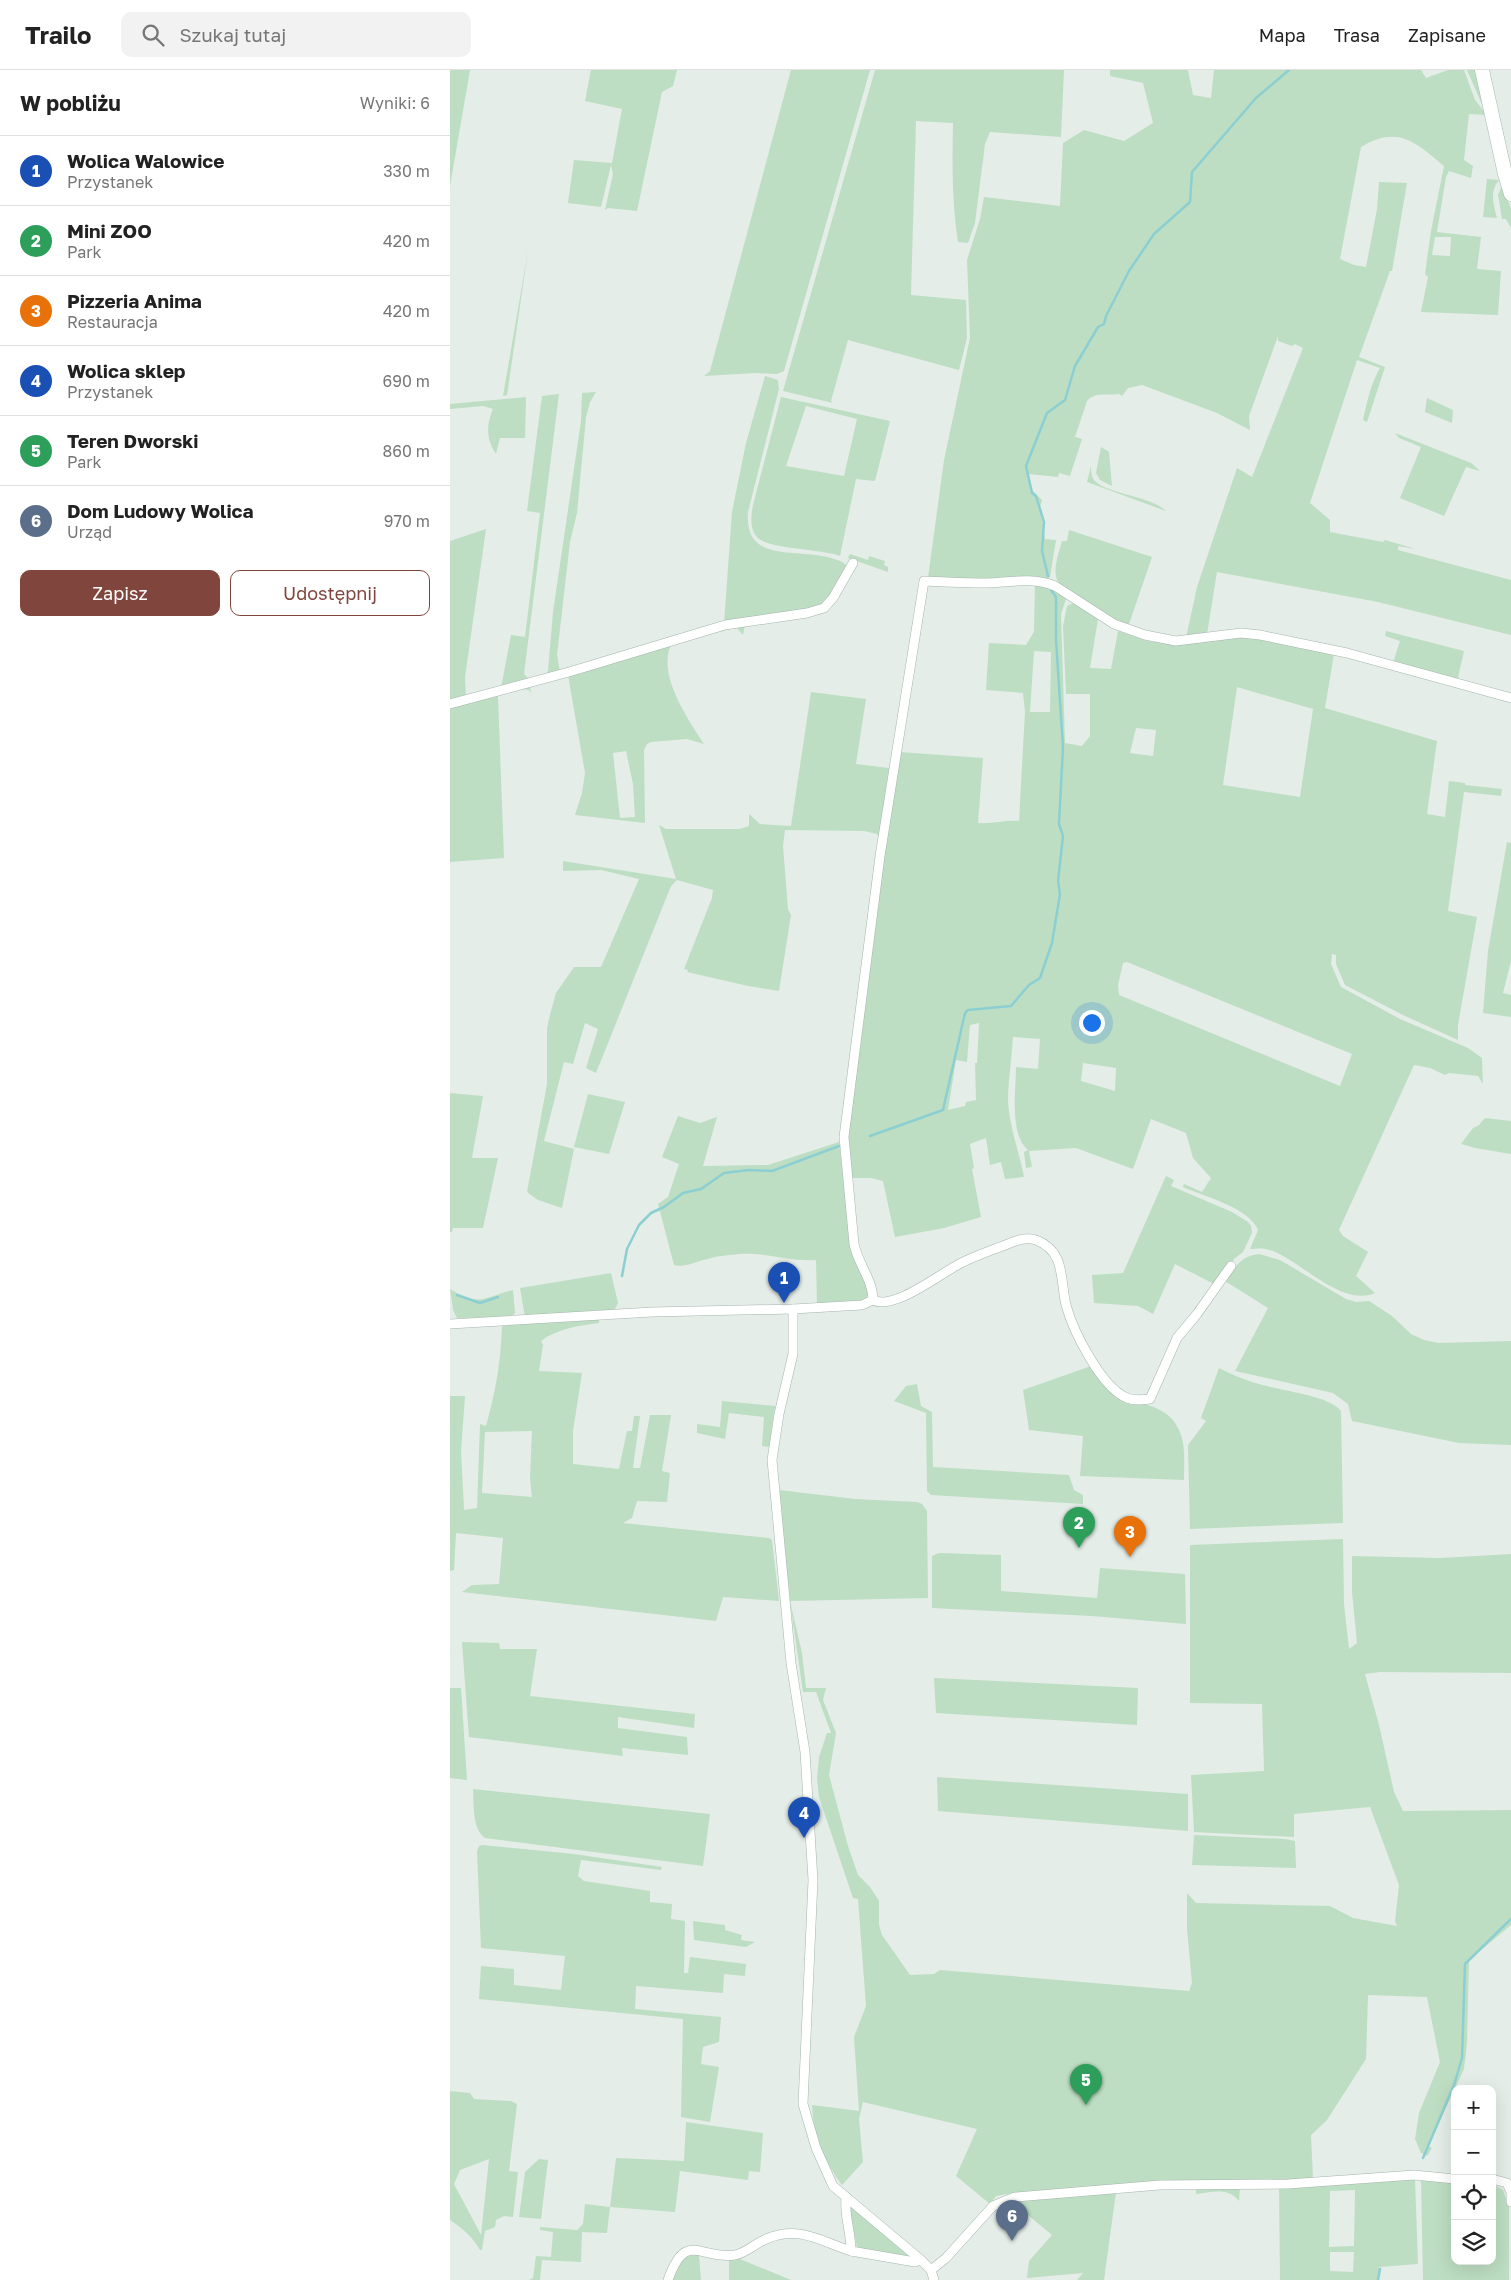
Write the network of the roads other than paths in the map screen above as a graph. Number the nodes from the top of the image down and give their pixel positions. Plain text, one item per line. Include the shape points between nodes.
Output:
1 (1482, 70) edge
2 (1511, 194) edge
3 (853, 563) dead end
4 (1511, 698) edge
5 (450, 704) edge
6 (1231, 1266) dead end
7 (873, 1300) junction
8 (793, 1309) junction
9 (450, 1324) edge
10 (1451, 2179) edge
11 (1496, 2180) edge
12 (846, 2197) junction
13 (1511, 2202) edge
14 (850, 2251) junction
15 (921, 2260) junction
16 (931, 2270) junction
17 (668, 2280) edge
18 (934, 2280) edge

1 - 2 street
3 - 5 street via 824,608 725,626
4 - 7 street via 1346,653 1260,635 1241,633 1176,641 1145,635 1114,624 1046,582 924,581 880,856 844,1137 854,1244 858,1261 870,1283
6 - 7 street via 1177,1338 1150,1399 1128,1398 1112,1388 1077,1333 1066,1304 1064,1278 1058,1259 1036,1240 1022,1239 962,1262 902,1297 882,1303
7 - 8 street via 862,1304
8 - 9 street via 652,1312
8 - 12 street via 793,1354 772,1460 791,1663 805,1752 813,1880 803,2104 816,2148 834,2186
10 - 16 street via 1414,2175 1288,2184 1160,2185 1015,2197 993,2206
11 - 13 street via 1507,2183
12 - 14 street via 844,2212 851,2241
12 - 15 street
14 - 15 street via 915,2262
14 - 17 street via 811,2236 784,2233 737,2254 699,2250 683,2252 675,2260
15 - 16 street
16 - 18 street

